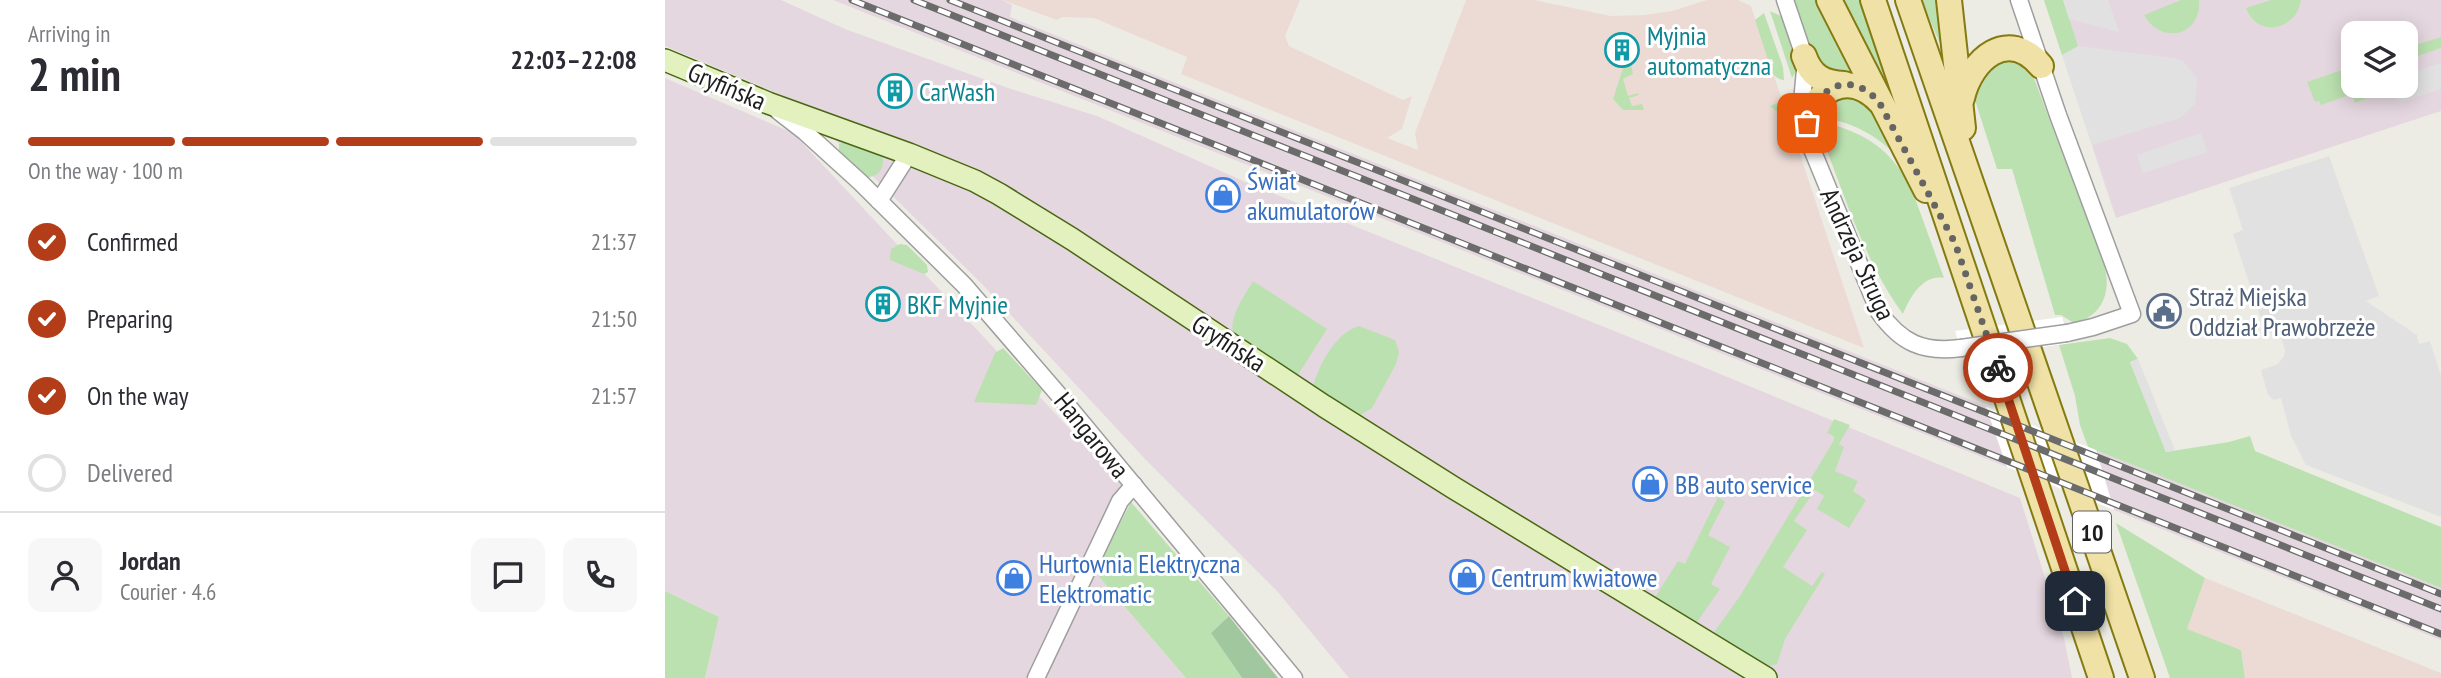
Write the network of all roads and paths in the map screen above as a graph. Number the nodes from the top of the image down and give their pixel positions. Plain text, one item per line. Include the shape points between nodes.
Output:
1 (1786, 0) edge
2 (1829, 0) edge
3 (1873, 0) edge
4 (1908, 0) edge
5 (1949, 0) edge
6 (2019, 0) edge
7 (1804, 56) junction
8 (665, 60) edge
9 (2041, 66) junction
10 (1845, 83) junction
11 (768, 103) junction
12 (1960, 106) junction
13 (1886, 111) junction
14 (1806, 131) junction
15 (909, 154) junction
16 (1969, 181) junction
17 (879, 201) junction
18 (1955, 243) junction
19 (1133, 485) junction
20 (2082, 622) junction
21 (1036, 678) edge
22 (1294, 678) edge
23 (1766, 678) edge
24 (2086, 678) edge
25 (2101, 678) edge
26 (2142, 678) edge

1 - 7 street, Andrzeja Struga
2 - 13 main road
3 - 18 main road, 10
4 - 16 main road, 10
5 - 12 main road
6 - 9 street, Andrzeja Struga
7 - 10 main road via 1818,77
7 - 14 street, Andrzeja Struga via 1801,112
8 - 11 street, Gryfińska
9 - 12 main road via 2015,49 1986,56 1965,84
9 - 14 street, Andrzeja Struga, bridge via 2132,314 2093,327 1937,350 1902,338 1886,322 1872,296
10 - 13 main road via 1868,90
10 - 14 main road via 1815,104
11 - 15 street, Gryfińska
11 - 17 street, Hangarowa
12 - 16 main road
13 - 18 main road
15 - 17 street
15 - 23 street, Gryfińska via 975,181 1022,208 1454,488
16 - 26 main road, 10
17 - 19 street, Hangarowa via 983,306
18 - 20 main road, 10
19 - 21 street via 1120,501
19 - 22 street, Hangarowa
20 - 24 main road
20 - 25 main road, 10

